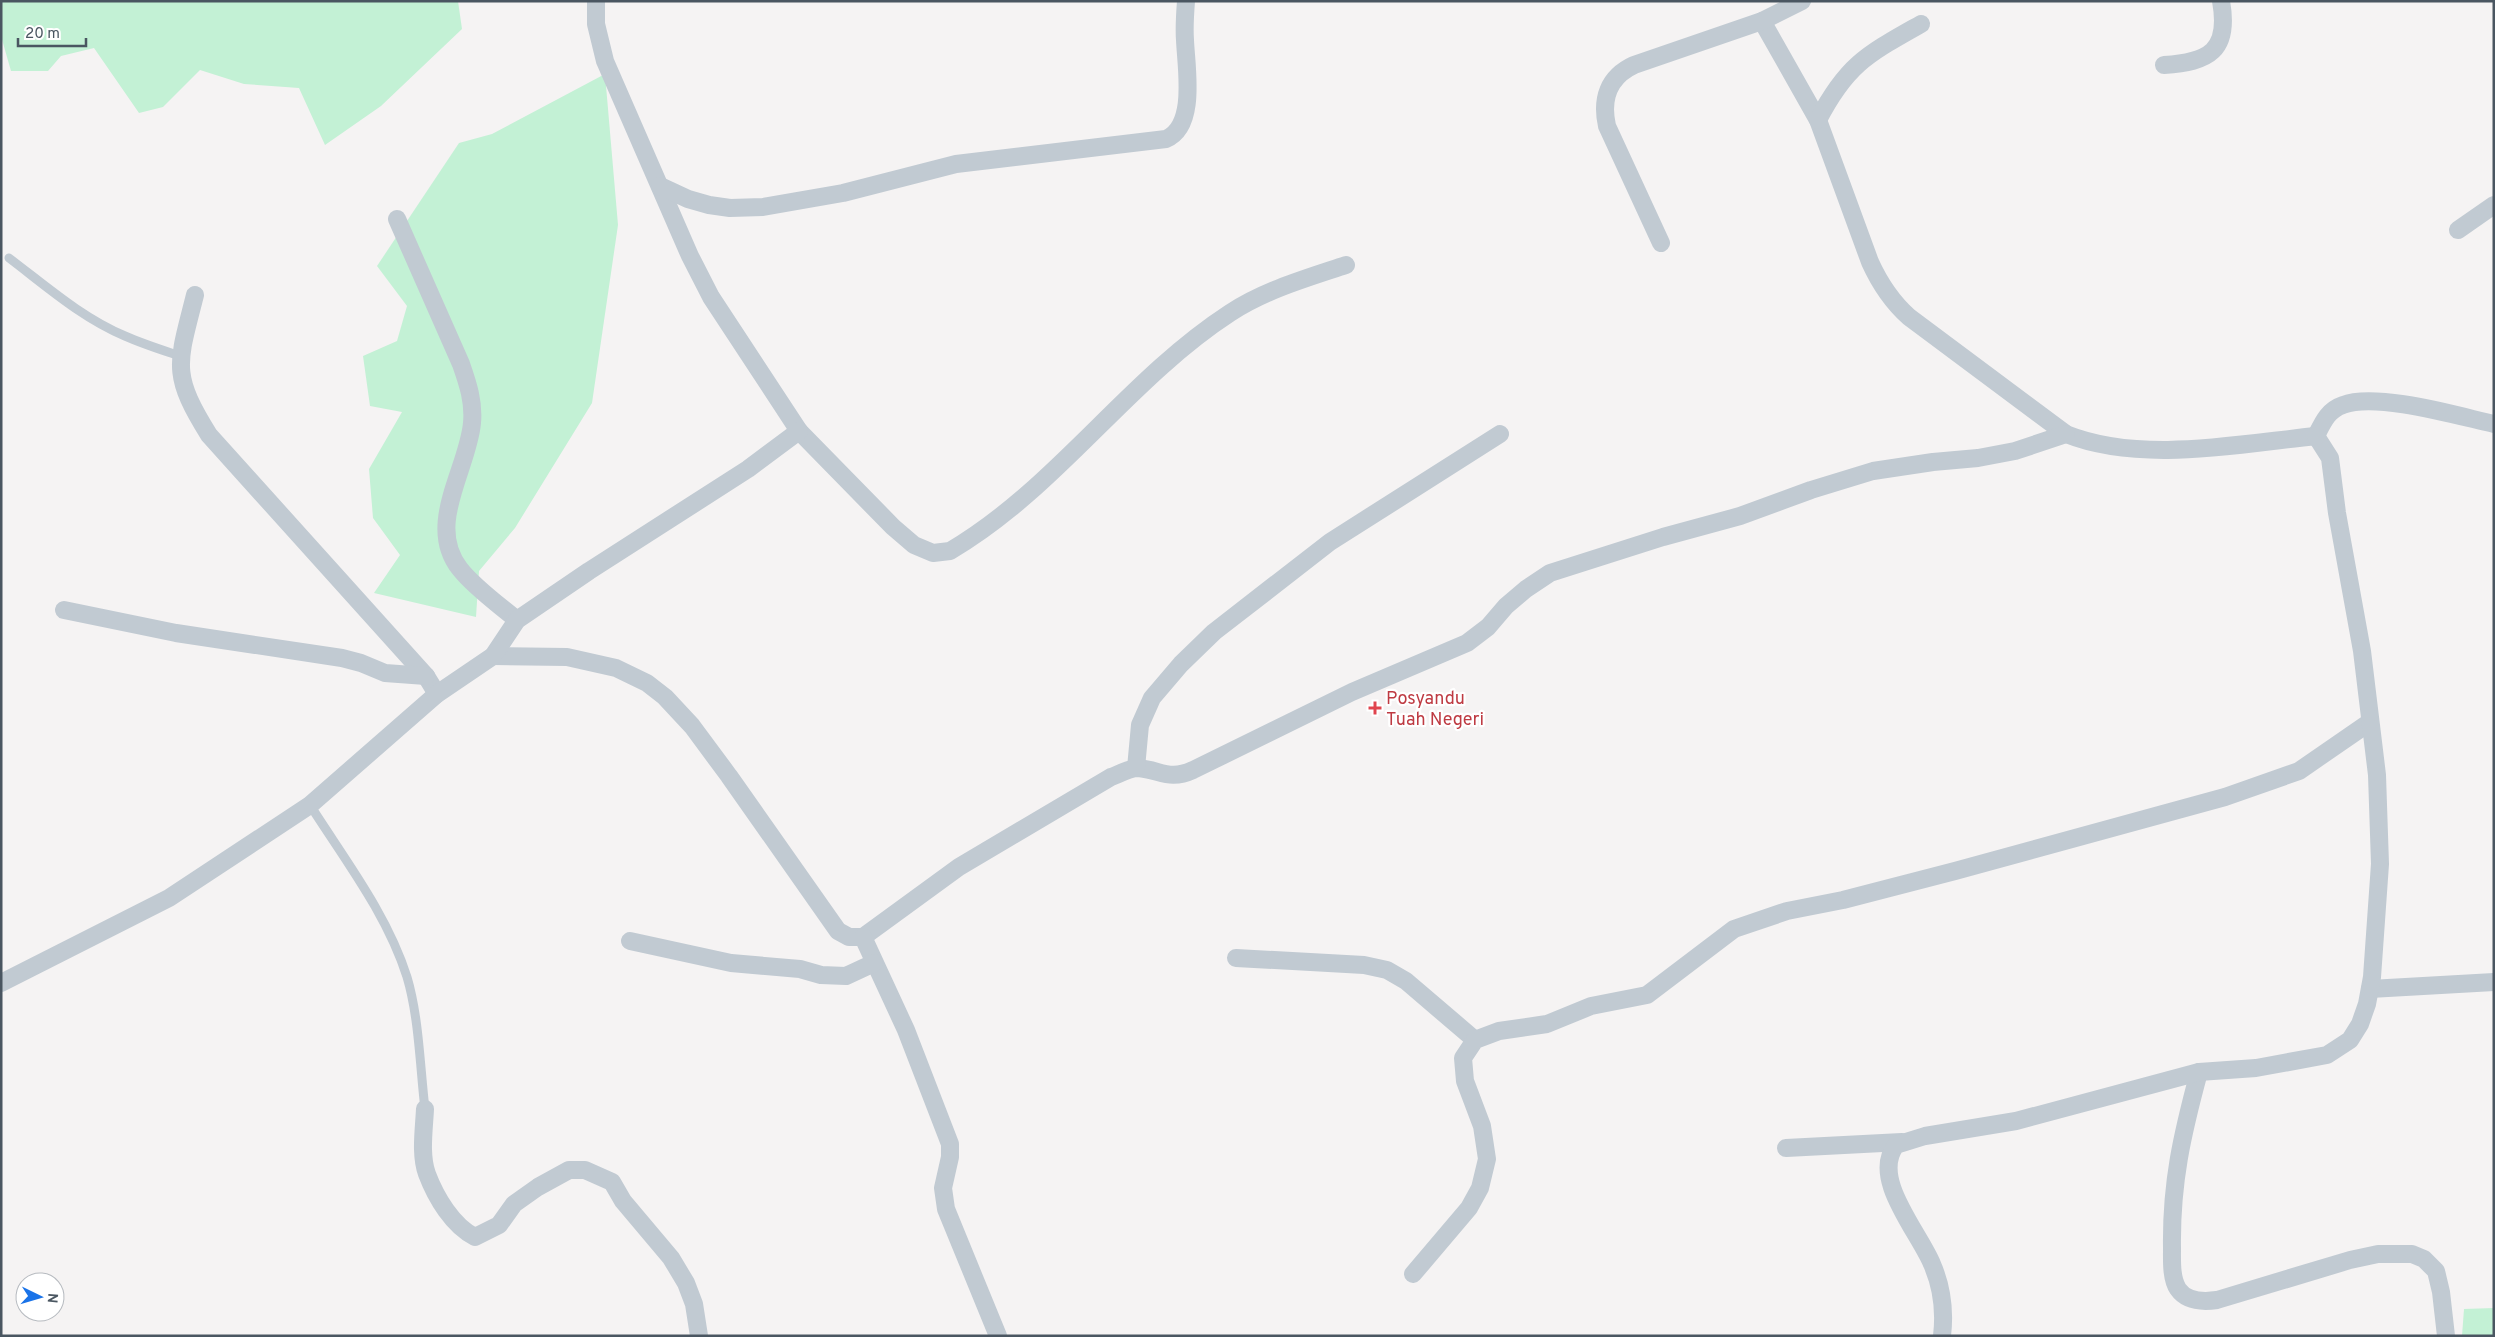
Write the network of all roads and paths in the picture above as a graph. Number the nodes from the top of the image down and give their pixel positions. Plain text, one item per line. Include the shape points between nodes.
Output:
1 (596, 1) edge
2 (1186, 1) edge
3 (1802, 1) edge
4 (2221, 1) edge
5 (1762, 21) junction
6 (1921, 24) dead end
7 (2164, 65) dead end
8 (1818, 120) junction
9 (660, 186) junction
10 (2494, 206) edge
11 (397, 219) dead end
12 (2458, 230) dead end
13 (1661, 243) dead end
14 (9, 258) dead end
15 (1346, 265) dead end
16 (196, 296) dead end
17 (180, 356) junction
18 (2494, 424) edge
19 (799, 431) junction
20 (1500, 434) dead end
21 (2066, 434) junction
22 (2316, 436) junction
23 (64, 610) dead end
24 (517, 620) junction
25 (493, 656) junction
26 (426, 676) junction
27 (437, 694) junction
28 (2370, 722) junction
29 (1136, 768) junction
30 (310, 805) junction
31 (864, 937) junction
32 (630, 941) dead end
33 (1236, 958) dead end
34 (874, 963) junction
35 (2494, 982) edge
36 (1, 983) edge
37 (2370, 989) junction
38 (1475, 1040) junction
39 (2199, 1072) junction
40 (425, 1109) joint
41 (1902, 1142) junction
42 (1786, 1148) dead end
43 (1413, 1274) dead end
44 (699, 1336) edge
45 (998, 1336) edge
46 (1942, 1336) edge
47 (2446, 1336) edge

1 - 9 street via 596,24 604,61
2 - 9 street via 1186,104 1182,125 1166,139 956,164 843,193 763,207 709,205 688,200
3 - 5 street
4 - 7 street via 2223,29 2217,47 2208,56 2189,64
5 - 8 street
5 - 13 street via 1634,65 1615,76 1608,89 1604,106 1607,126
6 - 8 street via 1881,46 1854,66 1831,95
8 - 21 street via 1870,262 1894,303
9 - 19 street via 711,298
10 - 12 street
11 - 24 street via 470,388 472,424 451,495 448,542 460,570
14 - 17 lane via 105,326
15 - 19 street via 1274,290 1202,332 1159,369 1048,477 962,544 944,554 928,552 914,545
16 - 17 street
17 - 26 street via 186,394 209,435
18 - 22 street via 2385,402 2355,402 2331,412
19 - 24 street via 748,469
20 - 29 street via 1330,542 1214,632 1152,698 1140,725
21 - 22 street via 2086,442 2140,449 2202,448
21 - 29 street via 1978,458 1873,471 1740,516 1569,566 1550,573 1526,589 1467,643 1352,692 1181,776
22 - 28 street via 2330,458
23 - 26 street via 176,633 342,658 385,673
24 - 25 street
25 - 27 street
25 - 31 street via 567,658 616,668 647,683 692,726 838,931
26 - 27 street
27 - 30 street
28 - 37 street via 2377,775 2380,864
28 - 38 street via 2299,771 2234,794 1954,872 1787,911 1734,929 1647,995 1591,1006 1547,1024 1499,1031
29 - 31 street via 1111,777 959,867
30 - 36 street via 169,898
30 - 40 lane via 378,910 396,947 408,979
31 - 34 street
32 - 34 street via 731,963 800,969 821,975 846,976
33 - 38 street via 1364,965 1387,970 1406,981
34 - 45 street via 906,1030 950,1144 943,1188 946,1209
35 - 37 street
37 - 39 street via 2360,1024 2350,1040 2327,1055 2256,1068
38 - 43 street via 1463,1058 1465,1082 1482,1126 1487,1159 1480,1188 1469,1208
39 - 41 street via 2016,1121
39 - 47 street via 2179,1148 2173,1189 2172,1266 2179,1290 2189,1298 2209,1301 2350,1260 2378,1254 2412,1254 2424,1259 2436,1272
40 - 44 street via 423,1146 427,1174 462,1231 475,1238 499,1224 514,1204 570,1170 592,1173 612,1182 671,1258 694,1304
41 - 42 street
41 - 46 street via 1892,1150 1888,1174 1894,1194 1938,1279 1944,1309

